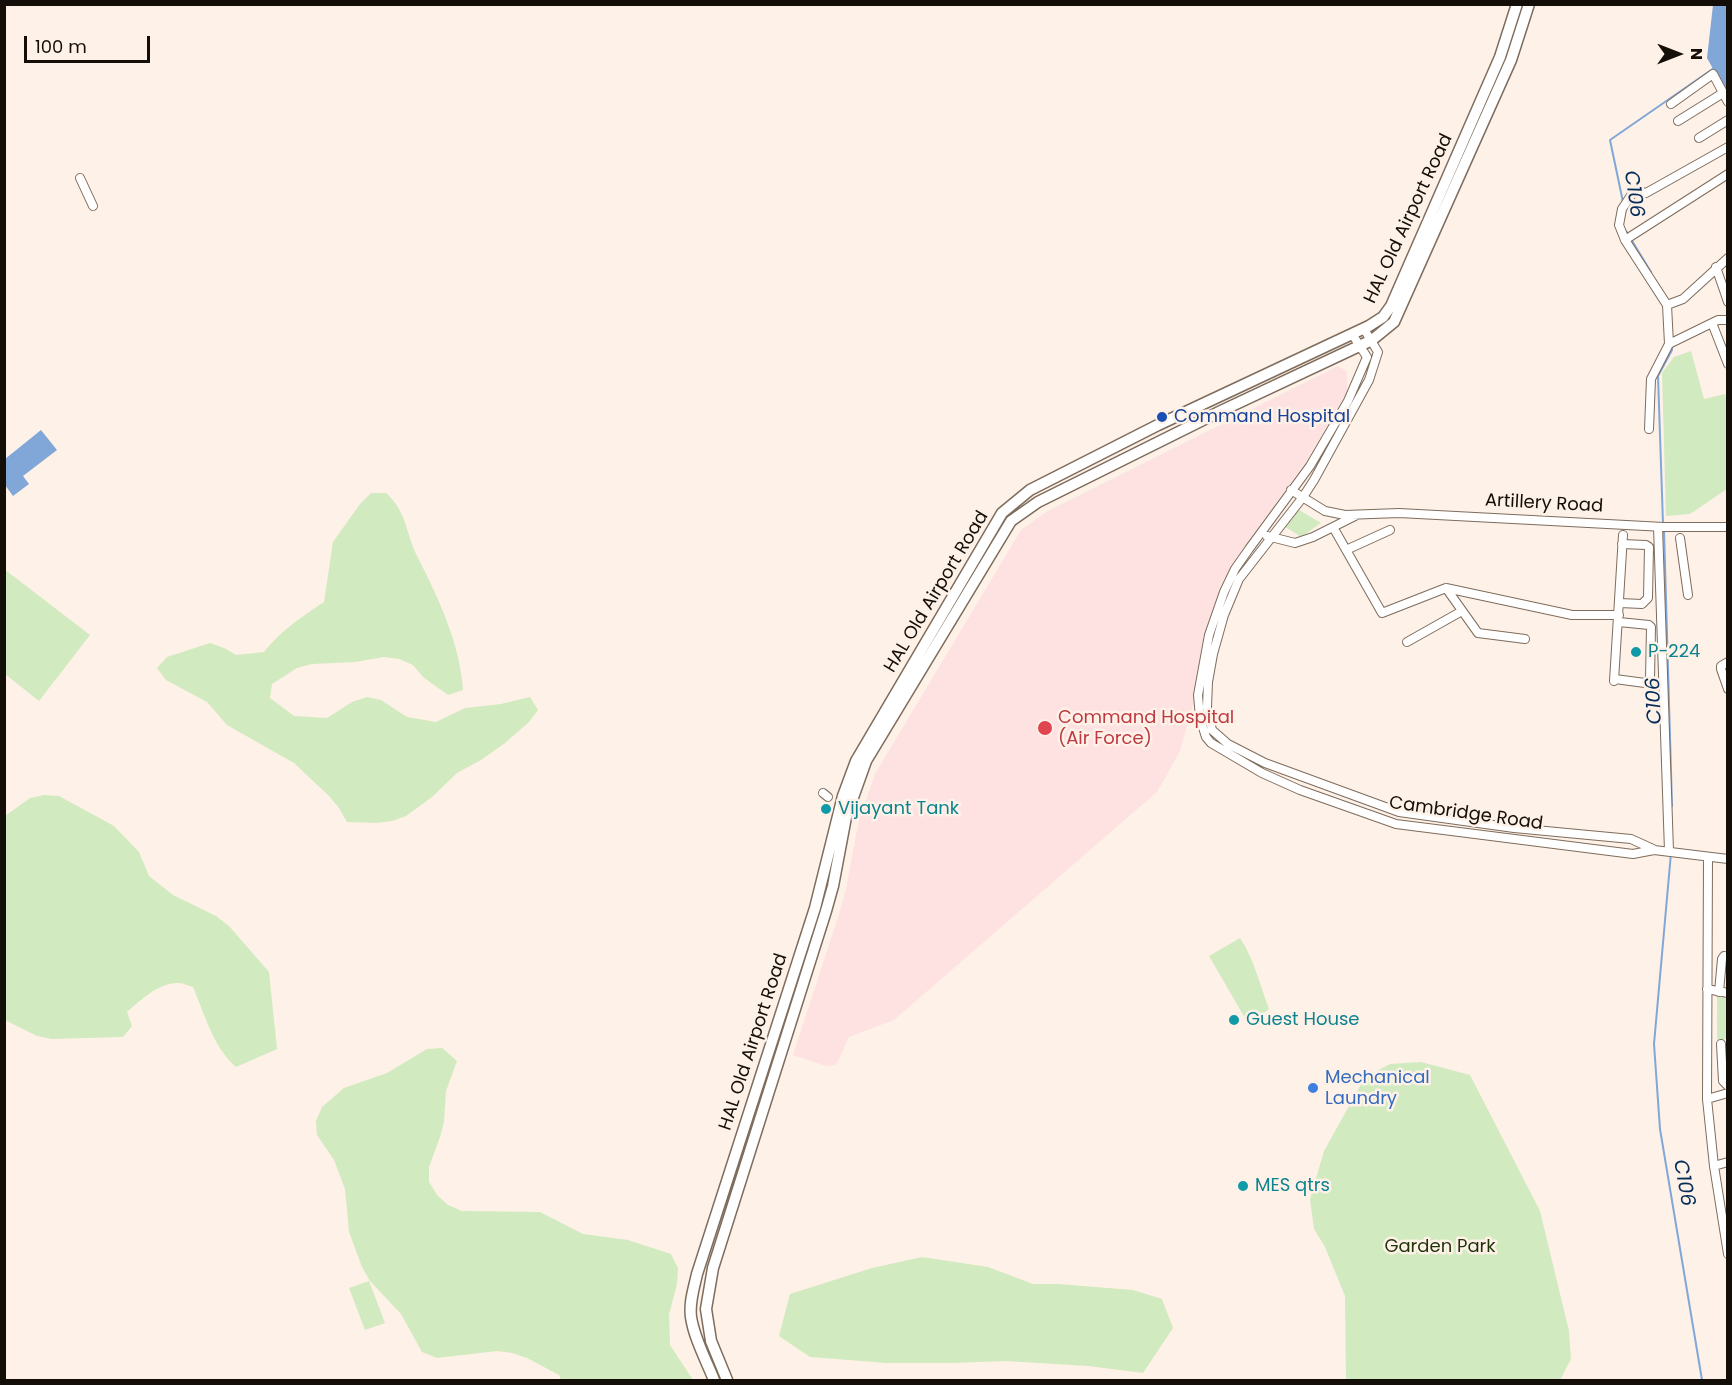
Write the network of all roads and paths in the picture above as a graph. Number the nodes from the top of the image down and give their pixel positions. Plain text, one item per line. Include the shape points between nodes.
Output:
1 (1517, 4) edge
2 (1529, 4) edge
3 (1723, 93) junction
4 (1728, 102) edge
5 (1671, 104) dead end
6 (1728, 120) edge
7 (1678, 121) dead end
8 (1699, 138) dead end
9 (1728, 147) edge
10 (1728, 174) edge
11 (80, 178) dead end
12 (93, 206) dead end
13 (1625, 240) junction
14 (1728, 258) edge
15 (1716, 267) junction
16 (1728, 302) edge
17 (1669, 304) junction
18 (1728, 320) edge
19 (1712, 323) junction
20 (1364, 329) junction
21 (1352, 334) junction
22 (1372, 340) junction
23 (1669, 344) junction
24 (1361, 346) junction
25 (1728, 364) edge
26 (1649, 429) dead end
27 (1292, 490) junction
28 (1303, 497) junction
29 (1358, 514) junction
30 (1334, 527) junction
31 (1658, 527) junction
32 (1728, 527) edge
33 (1390, 530) dead end
34 (1261, 534) junction
35 (1623, 535) dead end
36 (1271, 537) junction
37 (1680, 538) dead end
38 (1622, 544) junction
39 (1347, 550) junction
40 (1446, 588) junction
41 (1688, 596) dead end
42 (1620, 603) junction
43 (1462, 611) junction
44 (1619, 619) junction
45 (1525, 639) dead end
46 (1407, 642) dead end
47 (1728, 662) edge
48 (1728, 689) edge
49 (860, 763) junction
50 (1654, 849) junction
51 (1669, 851) junction
52 (1708, 857) junction
53 (1728, 859) edge
54 (1728, 957) edge
55 (1707, 989) junction
56 (1723, 992) edge
57 (1724, 1042) edge
58 (1707, 1048) junction
59 (1728, 1086) edge
60 (1728, 1093) edge
61 (1707, 1099) junction
62 (1728, 1162) edge
63 (1714, 1167) junction
64 (1724, 1211) edge
65 (1728, 1254) edge
66 (714, 1380) edge
67 (727, 1380) edge

1 - 20 main road, HAL Old Airport Road via 1500,57 1390,306 1383,317
2 - 22 main road, HAL Old Airport Road via 1511,60 1408,293 1394,322
3 - 4 street
3 - 5 street via 1713,74
3 - 7 street
6 - 8 street
9 - 13 street via 1646,193 1632,194 1622,209 1619,225
10 - 13 street
11 - 12 street
13 - 17 street
14 - 15 street
15 - 16 street
15 - 17 street via 1683,298
17 - 23 street
18 - 19 street
19 - 23 street
19 - 25 street
20 - 21 main road, HAL Old Airport Road
20 - 22 street
21 - 24 street
21 - 49 main road, HAL Old Airport Road via 1030,490 1002,513
22 - 24 main road, HAL Old Airport Road
22 - 28 street, Cambridge Road via 1378,352 1369,380
23 - 26 street via 1651,379
24 - 27 street, Cambridge Road via 1367,357 1348,401
24 - 49 main road, HAL Old Airport Road via 1221,411 1038,502 1011,520
27 - 28 street, Artillery Road
27 - 34 street, Cambridge Road
28 - 29 street, Artillery Road via 1325,511
28 - 36 street, Cambridge Road
29 - 30 street, Artillery Road
29 - 31 street, Artillery Road
30 - 36 street, Artillery Road via 1295,543
30 - 39 street
31 - 32 street, Artillery Road
31 - 51 street
33 - 39 street
34 - 36 street, Artillery Road
34 - 50 street, Cambridge Road via 1235,569 1209,635 1198,695 1200,718 1211,743 1300,790 1396,824 1633,854
35 - 38 street
36 - 50 street, Cambridge Road via 1239,579 1224,615 1208,682 1209,722 1215,734 1265,763 1399,812 1632,839
37 - 41 street
38 - 42 street
38 - 42 street via 1649,547 1648,598 1642,604
39 - 40 street via 1382,612
40 - 43 street
40 - 44 street via 1572,615
42 - 44 street
43 - 45 street via 1478,633
43 - 46 street
44 - 44 street via 1615,680 1645,683 1650,679 1651,627
47 - 48 street via 1720,669
49 - 66 main road, HAL Old Airport Road via 843,796 815,908 697,1274 691,1317
49 - 67 main road, HAL Old Airport Road via 826,911 713,1268 706,1309 711,1341
50 - 51 street, Cambridge Road
51 - 52 street, Cambridge Road
52 - 53 street, Cambridge Road
52 - 55 street
54 - 56 street via 1722,959
55 - 56 street
55 - 58 street
57 - 58 street
57 - 59 street via 1722,1081
58 - 61 street
60 - 61 street
61 - 63 street
62 - 63 street
63 - 64 street
64 - 65 street

